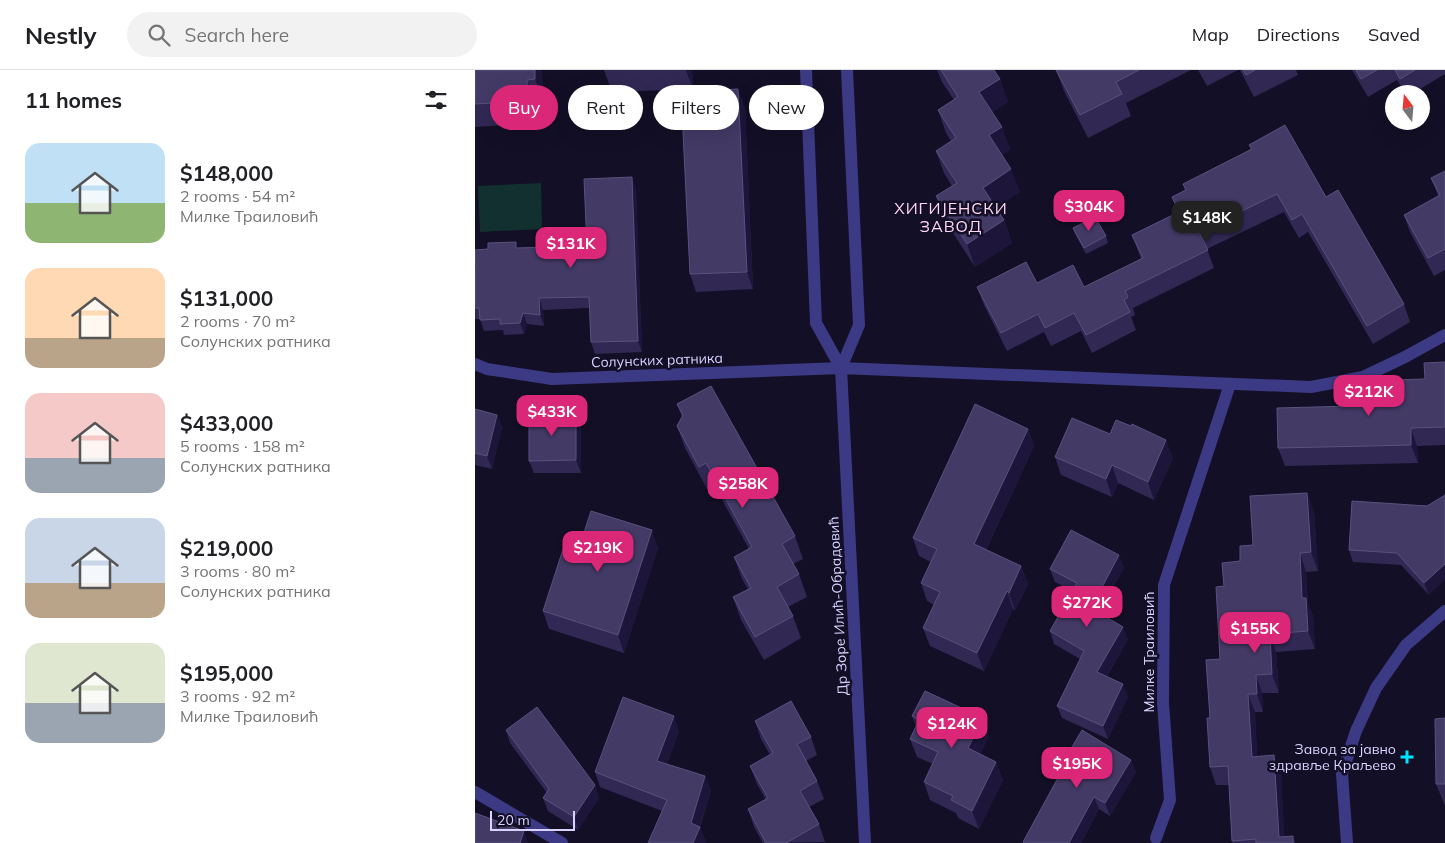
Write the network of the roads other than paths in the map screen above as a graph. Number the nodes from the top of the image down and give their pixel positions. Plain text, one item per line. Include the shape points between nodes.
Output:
1 (806, 70) edge
2 (847, 70) edge
3 (1445, 334) edge
4 (475, 364) edge
5 (841, 368) junction
6 (1230, 384) junction
7 (1445, 611) edge
8 (475, 792) edge
9 (1156, 838) dead end
10 (561, 843) edge
11 (865, 843) edge
12 (1347, 843) edge

1 - 5 street, Др Зоре Илић-Обрадовић via 816,323
2 - 5 street, Др Зоре Илић-Обрадовић via 859,324
3 - 6 street via 1363,377 1311,387
4 - 5 street, Солунских ратника via 487,369 552,379
5 - 6 street
5 - 11 street, Др Зоре Илић-Обрадовић
6 - 9 street, Милке Траиловић via 1164,585 1163,703 1170,800
7 - 12 street via 1406,645 1376,688 1356,731 1342,774
8 - 10 street

